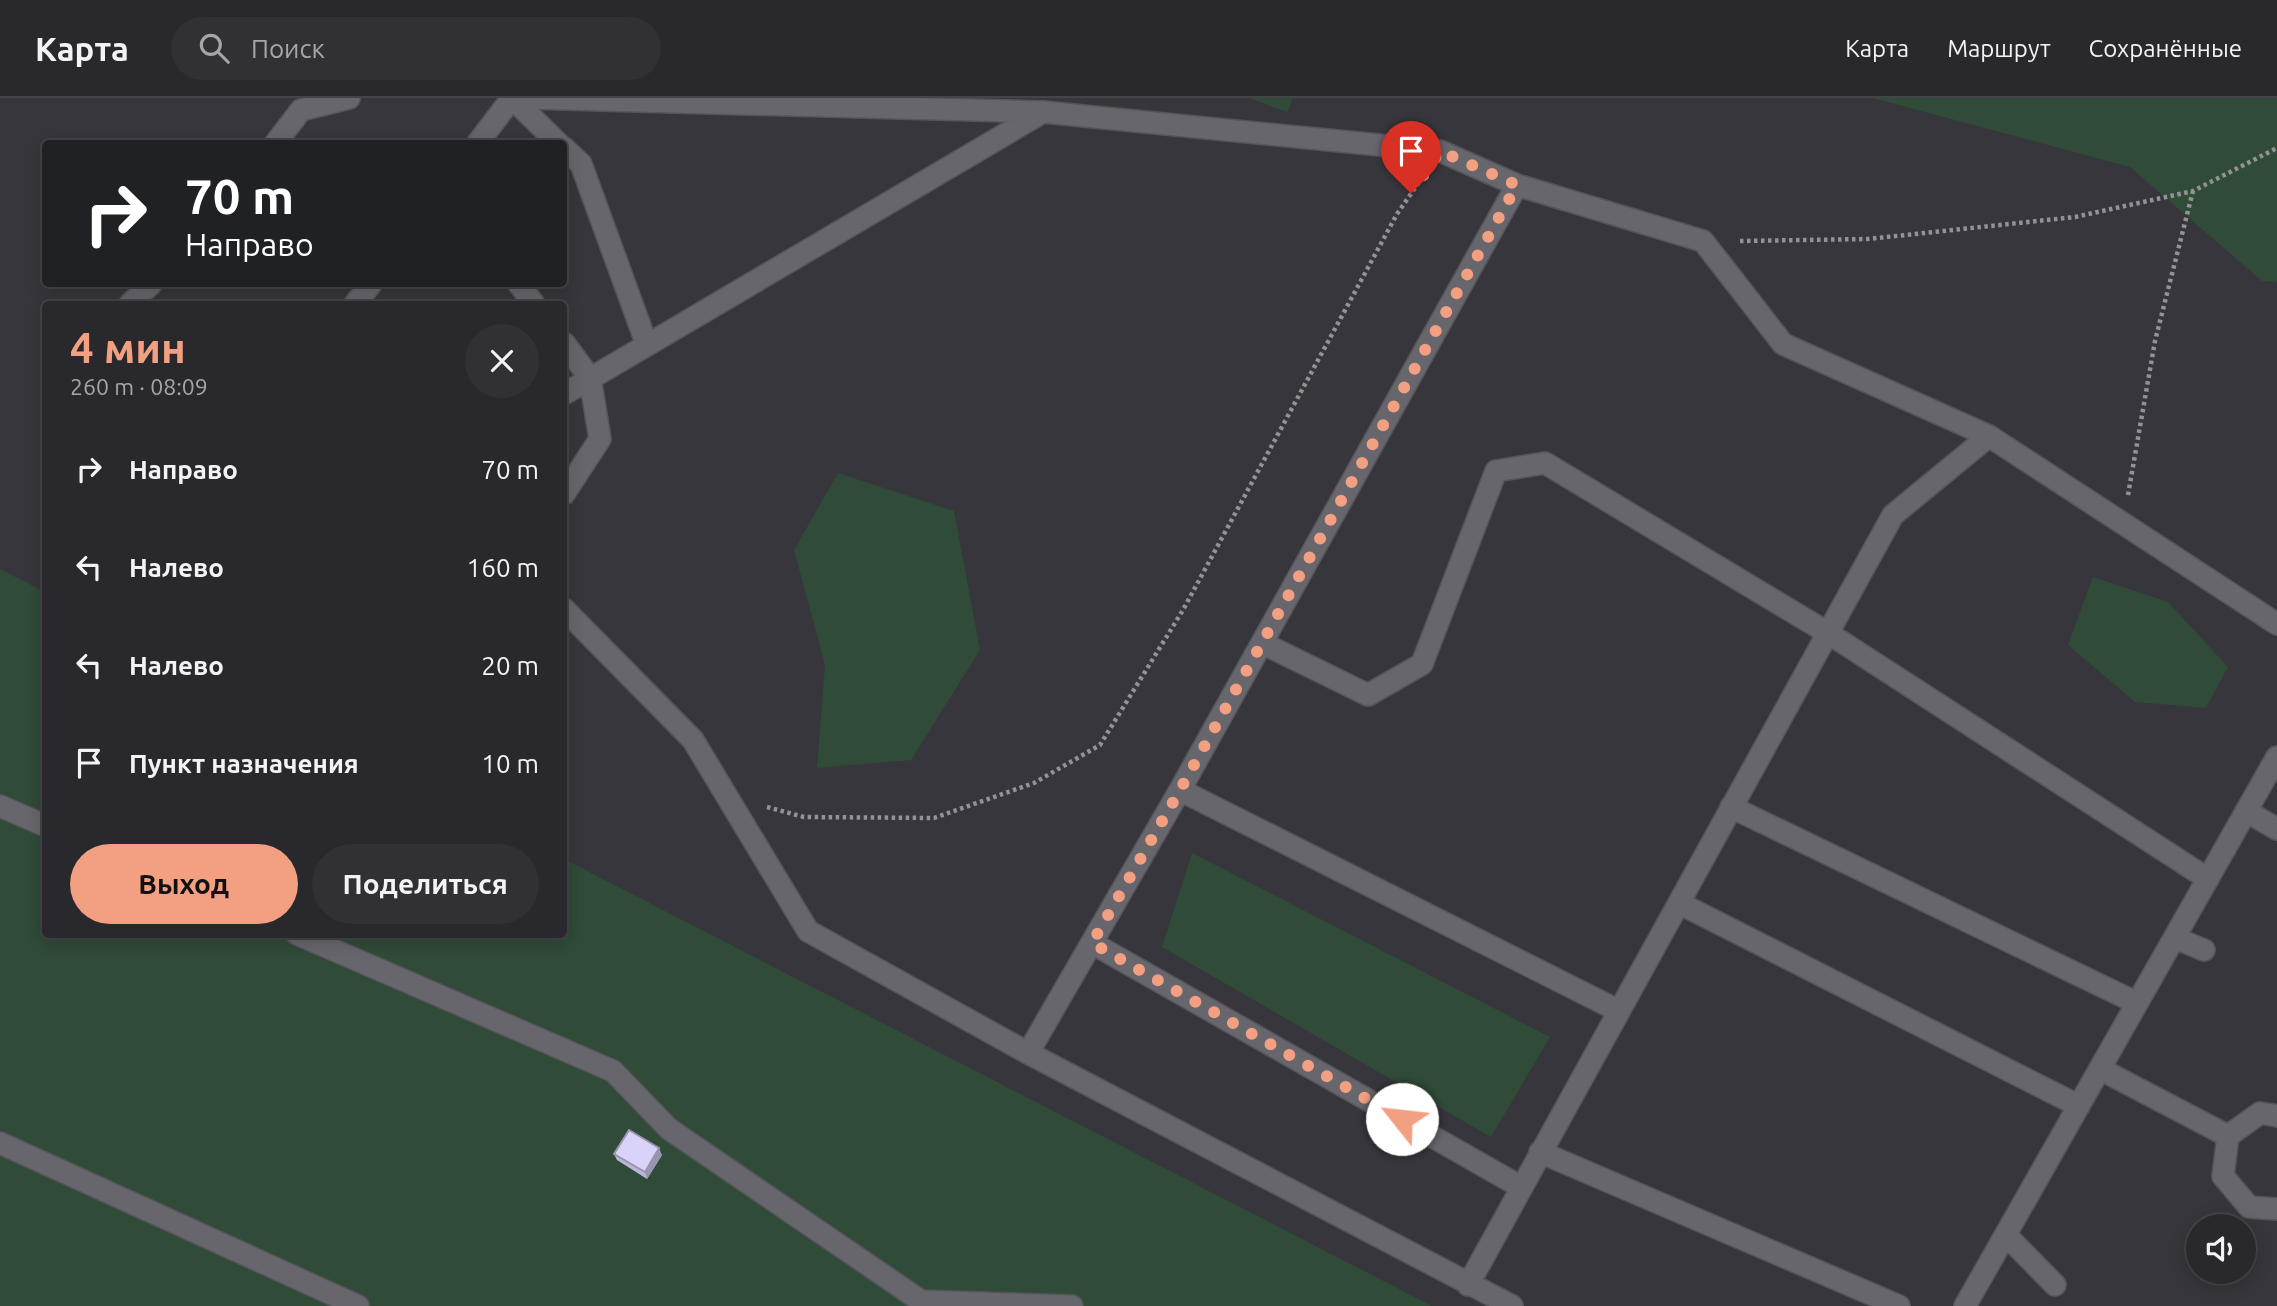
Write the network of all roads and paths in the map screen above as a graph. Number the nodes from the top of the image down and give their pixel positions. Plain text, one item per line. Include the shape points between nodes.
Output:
1 (348, 98) edge
2 (512, 98) edge
3 (528, 98) edge
4 (1043, 112) junction
5 (278, 140) edge
6 (480, 140) edge
7 (555, 140) edge
8 (2277, 148) edge
9 (567, 151) edge
10 (1440, 151) junction
11 (1517, 185) junction
12 (2193, 191) junction
13 (1703, 241) junction
14 (148, 287) edge
15 (369, 287) edge
16 (133, 301) edge
17 (357, 301) edge
18 (647, 345) junction
19 (567, 347) edge
20 (590, 378) junction
21 (567, 392) edge
22 (1989, 436) junction
23 (567, 489) edge
24 (2123, 524) junction
25 (567, 612) edge
26 (2277, 624) edge
27 (1828, 634) junction
28 (1262, 643) junction
29 (2277, 757) edge
30 (1180, 790) junction
31 (726, 795) junction
32 (0, 806) edge
33 (1731, 807) junction
34 (2246, 811) junction
35 (42, 824) edge
36 (2277, 829) edge
37 (2208, 879) junction
38 (1679, 903) junction
39 (306, 938) edge
40 (2175, 938) junction
41 (1092, 943) junction
42 (2204, 950) dead end
43 (2137, 1003) junction
44 (1619, 1011) junction
45 (1028, 1053) junction
46 (2100, 1069) junction
47 (2079, 1106) junction
48 (2277, 1116) edge
49 (2228, 1136) junction
50 (0, 1143) edge
51 (1540, 1152) junction
52 (1521, 1186) junction
53 (2277, 1209) edge
54 (2006, 1235) junction
55 (1468, 1285) junction
56 (2055, 1285) dead end
57 (358, 1306) edge
58 (1073, 1306) edge
59 (1512, 1306) edge
60 (1899, 1306) edge
61 (1965, 1306) edge

1 - 5 lane via 301,110
2 - 6 lane
2 - 7 lane
3 - 4 lane
4 - 10 lane
4 - 18 lane
8 - 12 path
9 - 18 lane via 581,164
10 - 11 lane
10 - 31 path via 1397,214 1183,610 1100,745 1034,783 934,818 804,817
11 - 13 lane
11 - 28 lane
12 - 13 path via 2075,217 1868,239
12 - 24 path via 2155,341
13 - 22 lane via 1783,344
14 - 16 lane
15 - 17 lane
18 - 20 lane
19 - 20 lane
20 - 21 lane
20 - 23 lane via 600,439
22 - 24 lane
22 - 27 lane via 1893,515
24 - 26 lane
25 - 31 lane via 693,740
27 - 28 lane via 1545,463 1496,471 1423,664 1367,695
27 - 33 lane
27 - 37 lane
28 - 30 lane
29 - 34 lane
30 - 41 lane
30 - 44 lane
31 - 45 lane via 808,931
32 - 35 lane
33 - 38 lane
33 - 43 lane
34 - 36 lane
34 - 37 lane
37 - 40 lane
38 - 44 lane
38 - 47 lane
39 - 58 lane via 612,1071 669,1129 921,1301
40 - 42 lane
40 - 43 lane
41 - 45 lane
41 - 52 lane
43 - 46 lane
44 - 51 lane
45 - 55 lane
46 - 47 lane
46 - 49 lane
47 - 54 lane
48 - 49 lane via 2260,1113
49 - 53 lane via 2223,1176 2249,1207
50 - 57 lane
51 - 52 lane
51 - 60 lane
52 - 55 lane
54 - 56 lane
54 - 61 lane
55 - 59 lane

